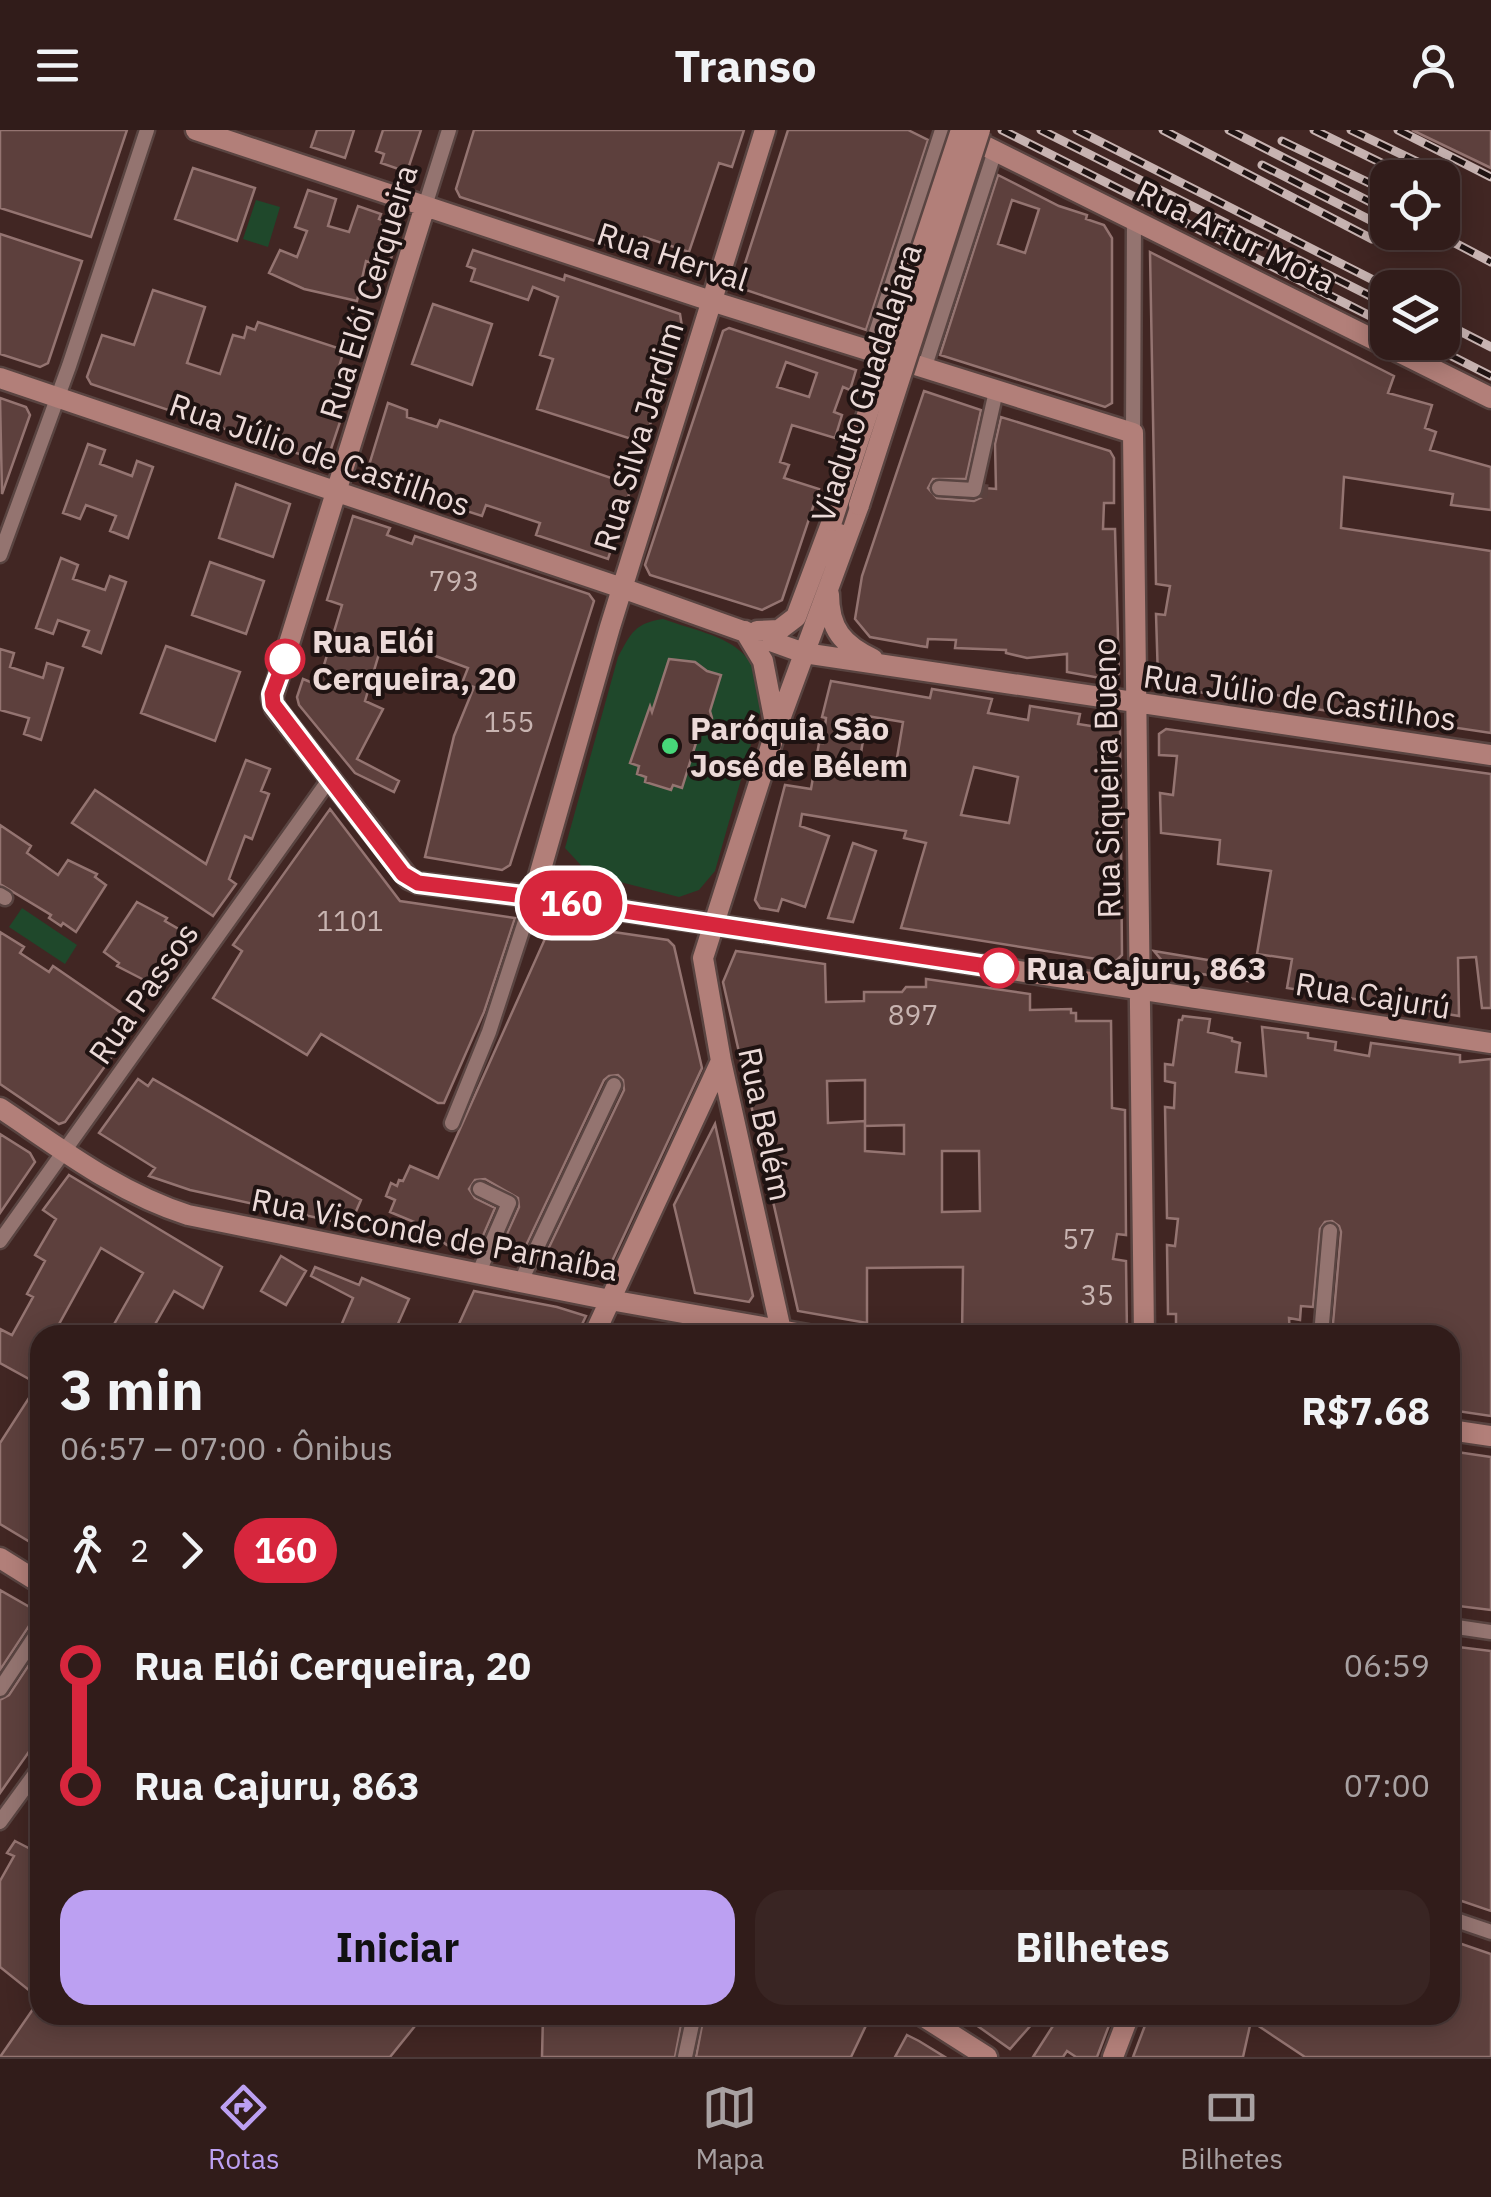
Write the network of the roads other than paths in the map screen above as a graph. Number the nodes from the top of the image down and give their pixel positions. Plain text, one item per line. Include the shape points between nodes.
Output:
1 (148, 130) edge
2 (196, 130) edge
3 (450, 130) edge
4 (765, 130) edge
5 (942, 130) edge
6 (953, 130) edge
7 (961, 130) edge
8 (980, 130) edge
9 (995, 151) junction
10 (425, 206) junction
11 (1134, 220) junction
12 (711, 301) junction
13 (870, 351) junction
14 (924, 369) junction
15 (0, 378) edge
16 (996, 391) junction
17 (58, 397) junction
18 (1491, 398) edge
19 (1133, 433) junction
20 (939, 488) dead end
21 (338, 492) junction
22 (0, 555) edge
23 (820, 584) junction
24 (622, 588) junction
25 (745, 632) junction
26 (804, 654) junction
27 (889, 667) junction
28 (1136, 703) junction
29 (776, 730) junction
30 (1491, 755) edge
31 (330, 777) junction
32 (532, 897) junction
33 (712, 925) junction
34 (1139, 990) junction
35 (1491, 1043) edge
36 (721, 1061) junction
37 (614, 1085) dead end
38 (0, 1108) edge
39 (452, 1123) dead end
40 (692, 1125) junction
41 (738, 1132) junction
42 (65, 1151) junction
43 (480, 1189) dead end
44 (1330, 1231) dead end
45 (0, 1240) edge
46 (479, 1272) junction
47 (521, 1282) junction
48 (610, 1300) junction
49 (599, 1325) edge
50 (740, 1325) edge
51 (780, 1325) edge
52 (1144, 1325) edge
53 (1322, 1325) edge
54 (1460, 1431) edge
55 (1491, 1436) edge
56 (0, 1558) edge
57 (30, 1577) edge
58 (1460, 1627) edge
59 (1491, 1632) edge
60 (30, 1644) edge
61 (0, 1690) edge
62 (30, 1781) edge
63 (0, 1822) edge
64 (1460, 1921) edge
65 (1491, 1932) edge
66 (692, 2025) edge
67 (941, 2025) edge
68 (1125, 2025) edge
69 (684, 2057) edge
70 (987, 2057) edge
71 (1113, 2057) edge

1 - 17 street
2 - 10 street, Rua Herval
3 - 10 street, Rua Elói Cerqueira
4 - 12 street, Rua Silva Jardim
5 - 13 street
6 - 9 street, Rua Artur Mota
7 - 23 street, Viaduto Guadalajara, bridge
8 - 23 street, Viaduto Guadalajara, bridge via 865,486
9 - 11 street, Rua Artur Mota
9 - 14 street
10 - 12 street, Rua Herval
10 - 21 street, Rua Elói Cerqueira
11 - 18 street, Rua Artur Mota
11 - 19 street, Rua Siqueira Bueno
12 - 13 street, Rua Herval
12 - 24 street, Rua Silva Jardim
13 - 14 street, Rua Herval
14 - 16 street, Rua Herval
15 - 17 street, Rua Júlio de Castilhos
16 - 19 street, Rua Herval
16 - 20 street via 974,490
17 - 21 street, Rua Júlio de Castilhos
17 - 22 street
19 - 28 street, Rua Siqueira Bueno
21 - 24 street, Rua Júlio de Castilhos
21 - 31 street, Rua Elói Cerqueira via 272,701
23 - 25 street, Viaduto Guadalajara via 779,630
23 - 26 street, Viaduto Guadalajara
23 - 27 street via 841,639
24 - 25 street, Rua Júlio de Castilhos
24 - 32 street, Rua Silva Jardim
25 - 26 street, Rua Júlio de Castilhos
25 - 29 street via 764,661
26 - 27 street, Rua Júlio de Castilhos
26 - 29 street, Viaduto Guadalajara
27 - 28 street, Rua Júlio de Castilhos
28 - 30 street, Rua Júlio de Castilhos
28 - 34 street, Rua Siqueira Bueno
29 - 33 street, Rua Belém
31 - 32 street, Rua Cajurú via 409,879
31 - 42 street, Rua Passos
32 - 33 street, Rua Cajurú
32 - 39 street
33 - 34 street, Rua Cajurú
33 - 36 street, Rua Belém via 703,971
34 - 35 street, Rua Cajurú
34 - 52 street, Rua Siqueira Bueno
36 - 40 street
36 - 41 street, Rua Belém
37 - 47 street
38 - 42 street, Rua Visconde de Parnaíba
40 - 41 street via 718,1120
40 - 48 street
41 - 51 street, Rua Belém
42 - 45 street, Rua Passos
42 - 46 street, Rua Visconde de Parnaíba via 150,1203 188,1215
43 - 46 street via 510,1203
44 - 53 street
46 - 47 street, Rua Visconde de Parnaíba
47 - 48 street, Rua Visconde de Parnaíba
48 - 49 street
48 - 50 street, Rua Visconde de Parnaíba
54 - 55 street
56 - 57 street
58 - 59 street
60 - 61 street
62 - 63 street
64 - 65 street
66 - 69 street
67 - 70 street
68 - 71 street

